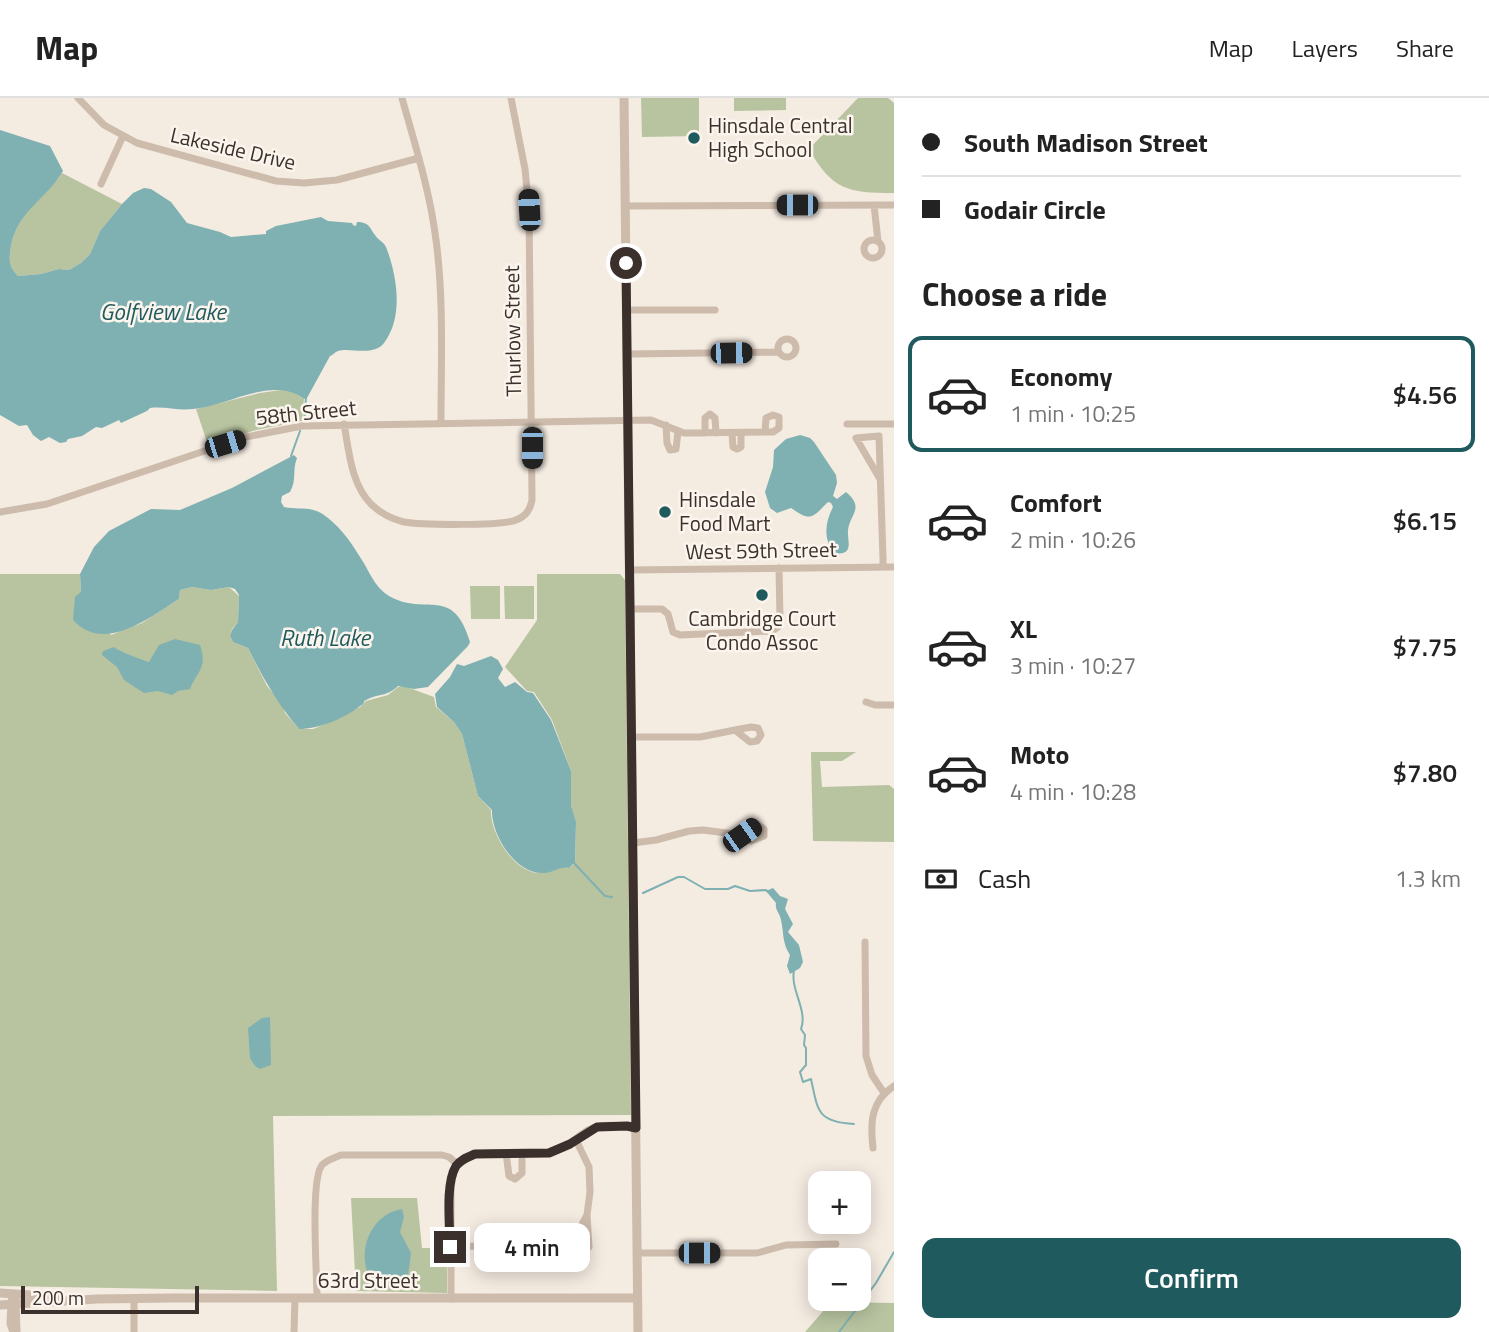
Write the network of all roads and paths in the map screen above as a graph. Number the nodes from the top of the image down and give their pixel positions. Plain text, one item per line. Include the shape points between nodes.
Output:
1 (78, 98) edge
2 (402, 98) edge
3 (511, 98) edge
4 (624, 98) edge
5 (122, 136) junction
6 (419, 158) junction
7 (101, 184) dead end
8 (874, 205) junction
9 (894, 205) edge
10 (625, 206) junction
11 (878, 241) dead end
12 (627, 310) junction
13 (715, 310) dead end
14 (779, 352) dead end
15 (628, 354) junction
16 (628, 421) junction
17 (532, 422) junction
18 (441, 423) junction
19 (344, 424) junction
20 (846, 424) dead end
21 (894, 424) edge
22 (666, 425) junction
23 (678, 431) junction
24 (765, 432) dead end
25 (705, 433) junction
26 (716, 433) junction
27 (880, 479) junction
28 (0, 513) edge
29 (883, 567) junction
30 (894, 567) edge
31 (779, 568) junction
32 (629, 570) junction
33 (629, 609) junction
34 (866, 702) dead end
35 (894, 705) edge
36 (735, 730) dead end
37 (631, 737) junction
38 (742, 835) dead end
39 (633, 843) junction
40 (865, 942) dead end
41 (894, 1086) edge
42 (884, 1093) junction
43 (636, 1128) junction
44 (576, 1140) junction
45 (873, 1148) dead end
46 (506, 1153) junction
47 (522, 1153) junction
48 (457, 1164) junction
49 (587, 1215) dead end
50 (836, 1244) dead end
51 (480, 1246) dead end
52 (450, 1247) junction
53 (637, 1253) junction
54 (0, 1293) edge
55 (13, 1293) junction
56 (295, 1298) junction
57 (317, 1298) junction
58 (638, 1298) junction
59 (97, 1299) junction
60 (134, 1299) junction
61 (451, 1299) junction
62 (9, 1305) edge
63 (15, 1332) edge
64 (134, 1332) edge
65 (294, 1332) edge
66 (638, 1332) edge

1 - 5 street, Lakeside Drive
2 - 6 street
3 - 17 street, Thurlow Street via 528,203
4 - 10 street
5 - 6 street, Lakeside Drive via 152,148 292,183 337,180
5 - 7 street
6 - 18 street via 438,262
8 - 9 street
8 - 10 street
8 - 11 street
10 - 12 street
12 - 13 street
12 - 15 street
14 - 15 street
15 - 16 street
16 - 17 street, 58th Street
16 - 22 street, 58th Street
16 - 32 street
17 - 18 street, 58th Street
17 - 19 street, Thurlow Street via 532,500 526,515 514,521 479,523 400,521 381,512 354,475
18 - 19 street, 58th Street
19 - 28 street, 58th Street via 255,435 47,504
20 - 21 street
22 - 23 street, 58th Street
22 - 23 street via 670,450 678,446
23 - 25 street
24 - 26 street
25 - 26 street
25 - 26 street via 705,418 710,414 715,418
27 - 27 street via 879,436 856,438 873,466
27 - 29 street
29 - 30 street, West 59th Street
29 - 31 street, West 59th Street
31 - 32 street, West 59th Street
31 - 33 street via 780,619 772,631 680,635 673,632 662,609
32 - 33 street
33 - 37 street
34 - 35 street
36 - 37 street via 700,737
37 - 39 street
38 - 39 street via 689,831
39 - 43 street
40 - 42 street via 866,1056
41 - 42 street
42 - 45 street via 871,1118
43 - 44 street via 597,1127
43 - 53 street
44 - 47 street via 549,1153
44 - 49 street via 589,1167
46 - 47 street
46 - 47 street via 507,1171 515,1179 522,1173
46 - 48 street via 475,1154
48 - 52 street via 451,1181
48 - 57 street via 442,1155 341,1155 321,1166 316,1186
50 - 53 street via 786,1245 757,1253
51 - 52 street
52 - 61 street
53 - 58 street
54 - 55 street, 63rd Street
55 - 59 street, 63rd Street
55 - 62 street
56 - 57 street, 63rd Street
56 - 60 street, 63rd Street
56 - 65 street
57 - 61 street, 63rd Street
58 - 61 street, 63rd Street
58 - 66 street
59 - 60 street, 63rd Street
59 - 62 street, 63rd Street
60 - 64 street
62 - 63 street via 9,1324

